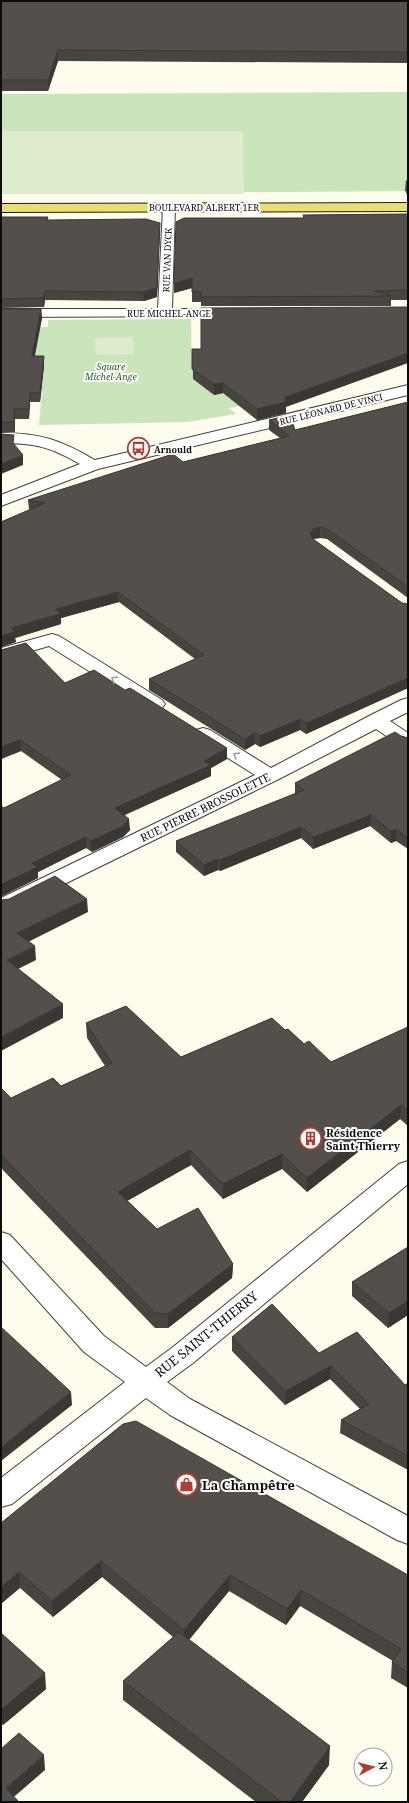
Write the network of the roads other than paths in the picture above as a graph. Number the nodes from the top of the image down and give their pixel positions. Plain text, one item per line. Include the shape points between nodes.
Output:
1 (169, 207) junction
2 (408, 207) edge
3 (1, 208) edge
4 (245, 312) edge
5 (1, 313) edge
6 (165, 313) junction
7 (408, 390) edge
8 (1, 438) edge
9 (93, 465) junction
10 (1, 501) edge
11 (1, 654) edge
12 (408, 704) edge
13 (171, 714) edge
14 (376, 720) junction
15 (190, 726) edge
16 (408, 742) edge
17 (270, 776) junction
18 (1, 906) edge
19 (408, 1170) edge
20 (1, 1242) edge
21 (146, 1382) junction
22 (1, 1495) edge
23 (408, 1531) edge

1 - 2 main road, BOULEVARD ALBERT 1ER
1 - 3 main road, BOULEVARD ALBERT 1ER
1 - 6 street, RUE VAN DYCK
4 - 6 street, RUE MICHEL-ANGE
5 - 6 street, RUE MICHEL-ANGE
7 - 9 street, RUE LÉONARD DE VINCI
8 - 9 street via 42,441 59,446
9 - 10 street, RUE LÉONARD DE VINCI
13 -> 11 street via 52,640
12 - 14 street, RUE PIERRE BROSSOLETTE
14 - 16 street
14 - 17 street, RUE PIERRE BROSSOLETTE
17 -> 15 street
17 - 18 street, RUE PIERRE BROSSOLETTE
19 - 21 street, RUE SAINT-THIERRY via 183,1355
20 - 21 street via 94,1344
21 - 22 street, RUE SAINT-THIERRY
21 - 23 street via 180,1407

